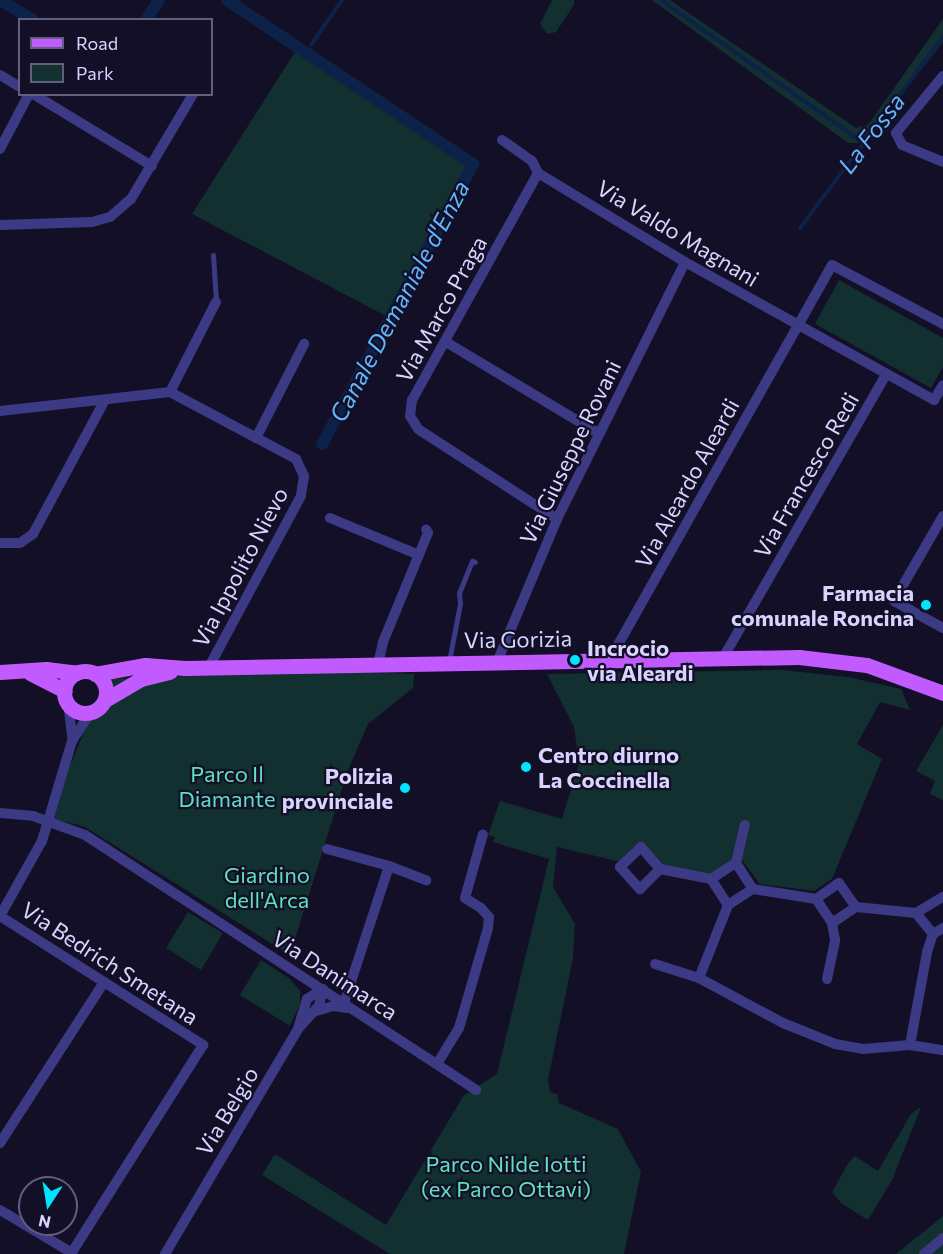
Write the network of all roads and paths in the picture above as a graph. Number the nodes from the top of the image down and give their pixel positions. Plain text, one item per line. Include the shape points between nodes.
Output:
1 (0, 75) edge
2 (943, 76) edge
3 (18, 86) edge
4 (30, 96) edge
5 (34, 96) edge
6 (192, 96) edge
7 (502, 140) dead end
8 (0, 149) edge
9 (943, 162) edge
10 (152, 166) junction
11 (538, 173) junction
12 (0, 225) edge
13 (213, 255) dead end
14 (685, 262) junction
15 (216, 302) joint
16 (943, 324) edge
17 (798, 326) junction
18 (446, 342) junction
19 (304, 344) dead end
20 (886, 374) junction
21 (943, 385) edge
22 (170, 392) junction
23 (105, 400) junction
24 (0, 411) edge
25 (598, 433) junction
26 (256, 438) junction
27 (943, 516) edge
28 (330, 518) dead end
29 (557, 519) junction
30 (426, 529) dead end
31 (0, 543) edge
32 (419, 555) junction
33 (475, 562) dead end
34 (943, 628) edge
35 (723, 658) junction
36 (610, 659) junction
37 (497, 662) junction
38 (448, 663) junction
39 (378, 664) junction
40 (209, 667) junction
41 (185, 668) junction
42 (0, 672) edge
43 (30, 673) junction
44 (77, 673) junction
45 (96, 674) junction
46 (943, 693) edge
47 (66, 697) junction
48 (105, 700) junction
49 (91, 712) junction
50 (72, 741) junction
51 (0, 813) edge
52 (49, 822) junction
53 (745, 825) dead end
54 (483, 834) dead end
55 (327, 849) dead end
56 (736, 863) junction
57 (389, 866) junction
58 (660, 869) dead end
59 (711, 879) junction
60 (426, 880) dead end
61 (753, 889) junction
62 (943, 897) edge
63 (816, 899) junction
64 (729, 905) junction
65 (856, 907) junction
66 (916, 913) junction
67 (0, 916) edge
68 (832, 923) junction
69 (943, 928) edge
70 (933, 934) junction
71 (655, 964) dead end
72 (290, 968) junction
73 (699, 978) junction
74 (827, 979) dead end
75 (104, 982) junction
76 (323, 989) junction
77 (307, 999) junction
78 (344, 1003) junction
79 (354, 1010) junction
80 (316, 1011) junction
81 (298, 1029) junction
82 (910, 1045) junction
83 (943, 1050) edge
84 (436, 1064) junction
85 (476, 1089) dead end
86 (0, 1143) edge
87 (0, 1210) edge
88 (943, 1238) edge
89 (72, 1254) edge
90 (165, 1254) edge
91 (924, 1254) edge

1 - 3 street
2 - 9 street via 896,133 902,145
4 - 8 street
5 - 10 street
6 - 10 street
7 - 11 street via 532,161
10 - 12 street via 131,200 110,217 92,222
11 - 14 street, Via Valdo Magnani
11 - 18 street, Via Marco Praga
13 - 15 lane
14 - 17 street, Via Valdo Magnani
14 - 25 street, Via Giuseppe Rovani
15 - 22 street
16 - 17 street, Via Aleardo Aleardi via 832,265
17 - 20 street
17 - 36 street, Via Aleardo Aleardi
18 - 25 street
18 - 29 street, Via Marco Praga via 412,400 412,423
19 - 26 street
20 - 21 street via 934,400
20 - 35 street, Via Francesco Redi
22 - 23 street
22 - 26 street, Via Ippolito Nievo
23 - 24 street
23 - 31 street via 33,534 20,543
25 - 29 street, Via Giuseppe Rovani
26 - 40 street, Via Ippolito Nievo via 296,459 303,468 303,489
27 - 34 street via 894,601
28 - 32 street
29 - 37 street, Via Giuseppe Rovani
30 - 32 street
32 - 39 street via 383,642
33 - 38 lane, Via Gorizia via 472,561 459,593
35 - 36 main road, Via Gorizia
35 - 46 main road, Via Gorizia via 831,659 867,665
36 - 37 main road, Via Gorizia
37 - 38 main road, Via Gorizia
38 - 39 main road, Via Gorizia
39 - 40 main road, Via Gorizia
40 - 41 main road, Via Gorizia
41 - 45 main road, Via Gorizia via 145,665
41 - 48 main road, Via Gorizia via 141,679
42 - 43 main road
43 - 44 main road via 46,669
43 - 47 main road
44 - 45 main road
44 - 47 main road via 69,679
45 - 48 main road via 105,687
47 - 49 main road via 78,711
47 - 50 street
48 - 49 main road
49 - 50 street
50 - 52 street
51 - 52 street, Via Danimarca
52 - 67 street
52 - 72 street, Via Danimarca via 85,835
53 - 56 street
54 - 84 street via 465,898 489,917 488,928 459,1028
55 - 57 street
56 - 59 street
56 - 61 street
57 - 60 street
57 - 78 street
58 - 59 street
59 - 64 street
61 - 63 street
61 - 64 street
62 - 66 street
63 - 65 street via 839,883
63 - 68 street
64 - 73 street
65 - 66 street
65 - 68 street
66 - 70 street
67 - 75 street, Via Bedrich Smetana
68 - 74 street via 835,940
69 - 70 street
70 - 82 street via 912,1020
71 - 73 street
72 - 76 street, Via Danimarca
72 - 77 street via 303,982
73 - 82 street via 783,1023 835,1044 863,1049
75 - 86 street
75 - 89 street, Via Bedrich Smetana via 203,1045
76 - 77 street
76 - 78 street, Via Danimarca
76 - 80 street, Via Belgio
77 - 81 street
78 - 79 street, Via Danimarca
79 - 80 street via 334,1006
79 - 84 street, Via Danimarca
80 - 81 street, Via Belgio
81 - 90 street, Via Belgio
82 - 83 street
84 - 85 street, Via Danimarca
87 - 89 street
88 - 91 street

